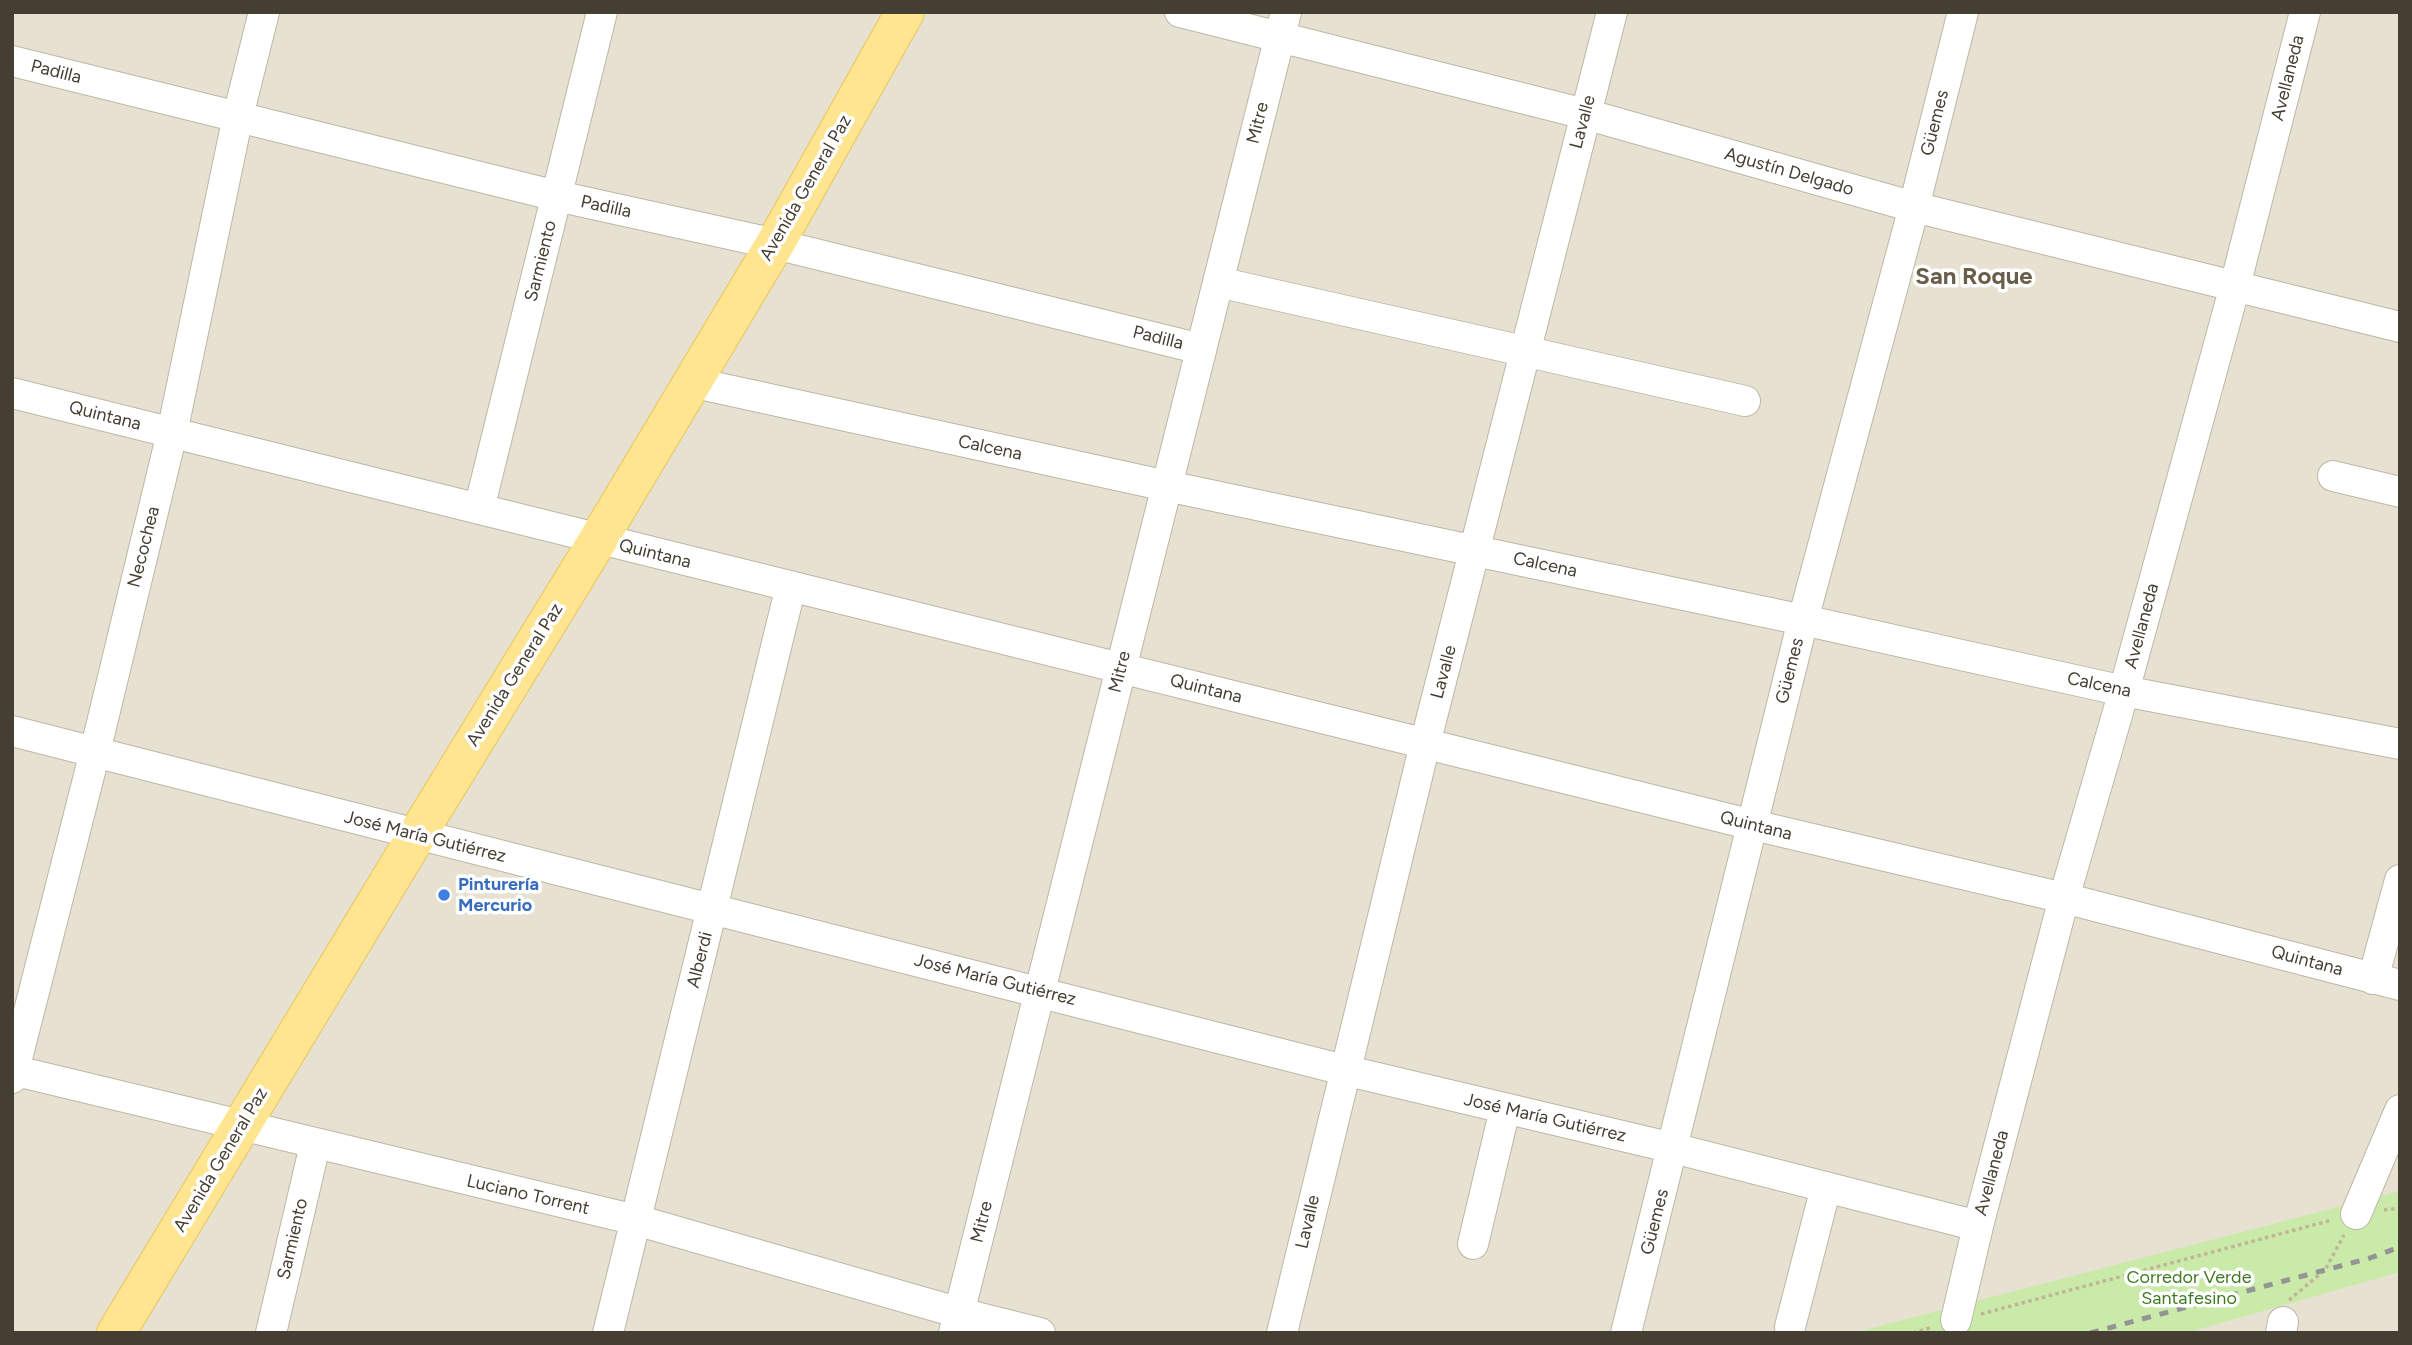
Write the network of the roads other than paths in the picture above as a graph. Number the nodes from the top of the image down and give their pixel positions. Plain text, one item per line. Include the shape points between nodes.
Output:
1 (264, 12) edge
2 (603, 12) edge
3 (905, 12) edge
4 (1180, 12) edge
5 (1612, 12) edge
6 (1963, 12) edge
7 (2305, 12) edge
8 (1283, 24) edge
9 (12, 61) edge
10 (1585, 114) junction
11 (238, 117) junction
12 (556, 196) junction
13 (1914, 207) junction
14 (775, 244) junction
15 (1218, 282) junction
16 (2235, 286) junction
17 (2400, 327) edge
18 (1201, 349) junction
19 (1523, 352) junction
20 (691, 382) junction
21 (12, 393) edge
22 (1745, 401) dead end
23 (172, 433) junction
24 (2333, 476) dead end
25 (1167, 486) junction
26 (2400, 492) edge
27 (480, 509) junction
28 (598, 540) junction
29 (1475, 551) junction
30 (791, 586) junction
31 (1803, 620) junction
32 (1121, 668) junction
33 (2124, 691) junction
34 (12, 731) edge
35 (1425, 744) junction
36 (2400, 744) edge
37 (95, 752) junction
38 (1753, 825) junction
39 (417, 835) junction
40 (2400, 880) edge
41 (2064, 898) junction
42 (713, 908) junction
43 (2386, 982) edge
44 (1040, 992) junction
45 (1344, 1070) junction
46 (13, 1073) edge
47 (1505, 1109) junction
48 (2400, 1110) edge
49 (242, 1126) junction
50 (315, 1145) junction
51 (1673, 1148) junction
52 (1826, 1187) junction
53 (2356, 1213) road end
54 (636, 1220) junction
55 (1978, 1226) junction
56 (1473, 1244) dead end
57 (1956, 1320) road end
58 (957, 1323) edge
59 (1790, 1327) dead end
60 (116, 1333) edge
61 (271, 1333) edge
62 (608, 1333) edge
63 (1040, 1333) edge
64 (1282, 1333) edge
65 (1626, 1333) edge

1 - 11 street, Necochea
2 - 12 street, Sarmiento
3 - 14 main road, Avenida General Paz
4 - 8 street, Agustín Delgado
5 - 10 street, Lavalle
6 - 13 street, Güemes
7 - 16 street, Avellaneda
8 - 10 street, Agustín Delgado
8 - 15 street, Mitre
9 - 11 street, Padilla
10 - 13 street, Agustín Delgado
10 - 19 street, Lavalle
11 - 12 street, Padilla
11 - 23 street, Necochea
12 - 14 street, Padilla
12 - 27 street, Sarmiento
13 - 16 street, Agustín Delgado
13 - 31 street, Güemes
14 - 18 street, Padilla
14 - 20 main road, Avenida General Paz
15 - 18 street, Mitre
15 - 19 street
16 - 17 street, Agustín Delgado
16 - 33 street, Avellaneda
18 - 25 street, Mitre
19 - 22 street
19 - 29 street, Lavalle
20 - 25 street, Calcena
20 - 28 main road, Avenida General Paz
21 - 23 street, Quintana
23 - 27 street, Quintana
23 - 37 street, Necochea
24 - 26 street
25 - 29 street, Calcena
25 - 32 street, Mitre
27 - 28 street, Quintana
28 - 30 street, Quintana
28 - 39 main road, Avenida General Paz
29 - 31 street, Calcena
29 - 35 street, Lavalle
30 - 32 street, Quintana
30 - 42 street, Alberdi
31 - 33 street, Calcena
31 - 38 street, Güemes
32 - 35 street, Quintana
32 - 44 street, Mitre
33 - 36 street, Calcena
33 - 41 street, Avellaneda
34 - 37 street, José María Gutiérrez
35 - 38 street, Quintana
35 - 45 street, Lavalle
37 - 39 street, José María Gutiérrez
37 - 46 street, Necochea
38 - 41 street, Quintana
38 - 51 street, Güemes
39 - 42 street, José María Gutiérrez
39 - 49 main road, Avenida General Paz
40 - 43 street
41 - 43 street, Quintana
41 - 55 street, Avellaneda
42 - 44 street, José María Gutiérrez
42 - 54 street, Alberdi
44 - 45 street, José María Gutiérrez
44 - 58 street, Mitre
45 - 47 street, José María Gutiérrez
45 - 64 street, Lavalle
46 - 49 street, Luciano Torrent
47 - 51 street, José María Gutiérrez
47 - 56 street
48 - 53 street
49 - 50 street, Luciano Torrent
49 - 60 main road, Avenida General Paz
50 - 54 street, Luciano Torrent
50 - 61 street, Sarmiento
51 - 52 street, José María Gutiérrez
51 - 65 street, Güemes
52 - 55 street, José María Gutiérrez
52 - 59 street
54 - 58 street, Luciano Torrent
54 - 62 street, Alberdi
55 - 57 street, Avellaneda
58 - 63 street, Luciano Torrent

